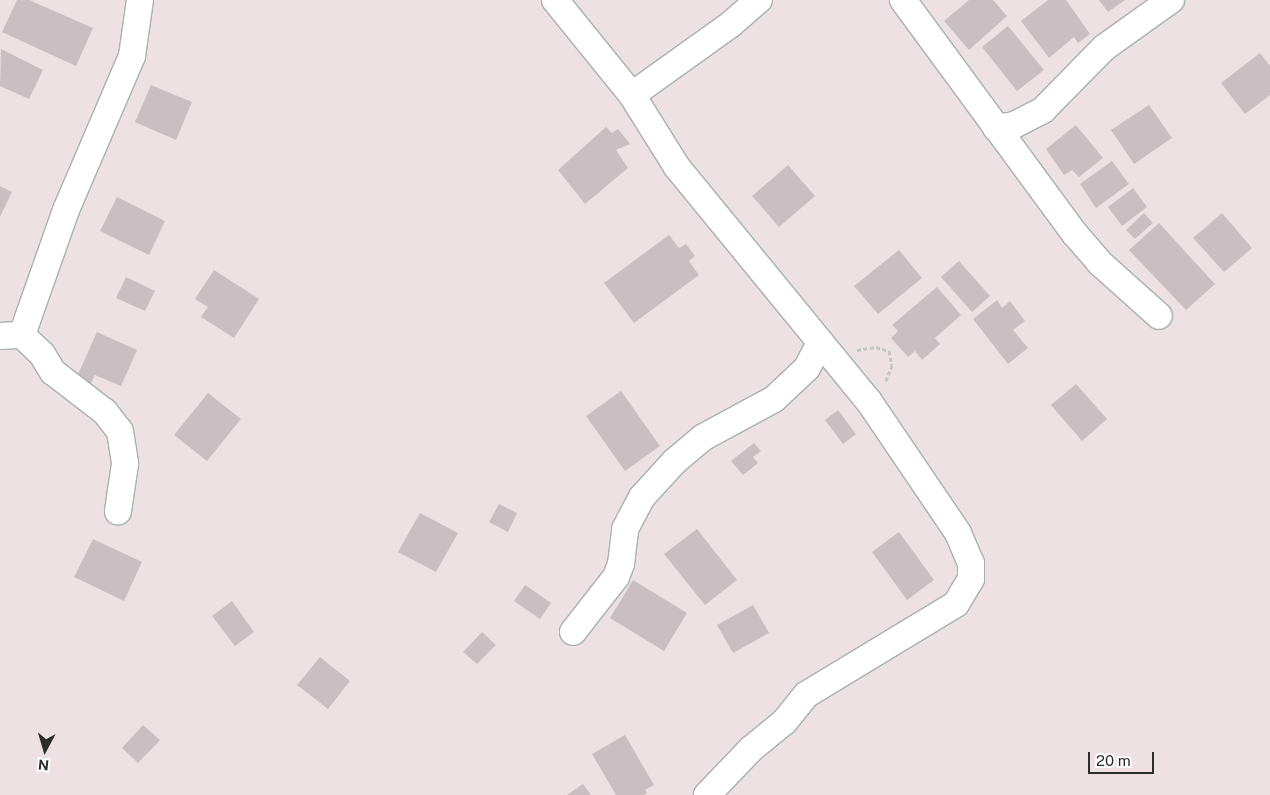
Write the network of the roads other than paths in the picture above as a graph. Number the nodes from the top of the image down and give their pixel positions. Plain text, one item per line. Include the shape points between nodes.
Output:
1 (140, 0) edge
2 (555, 0) edge
3 (759, 0) edge
4 (903, 0) edge
5 (1171, 0) edge
6 (632, 94) junction
7 (996, 128) junction
8 (1159, 316) dead end
9 (11, 336) edge
10 (826, 349) junction
11 (118, 511) dead end
12 (573, 632) dead end
13 (707, 795) edge

1 - 9 street via 132,56
2 - 6 street
3 - 6 street via 731,24
4 - 7 street
5 - 7 street via 1100,52 1043,110 1014,125
6 - 10 street via 677,167
7 - 8 street via 1100,264
9 - 11 street via 42,354 53,372 106,412 120,431 126,464
10 - 12 street via 774,399 702,438 674,461 642,497 625,529 621,564 616,577
10 - 13 street via 868,400 958,533 971,563 971,579 956,604 944,613 806,695 784,722 751,749

